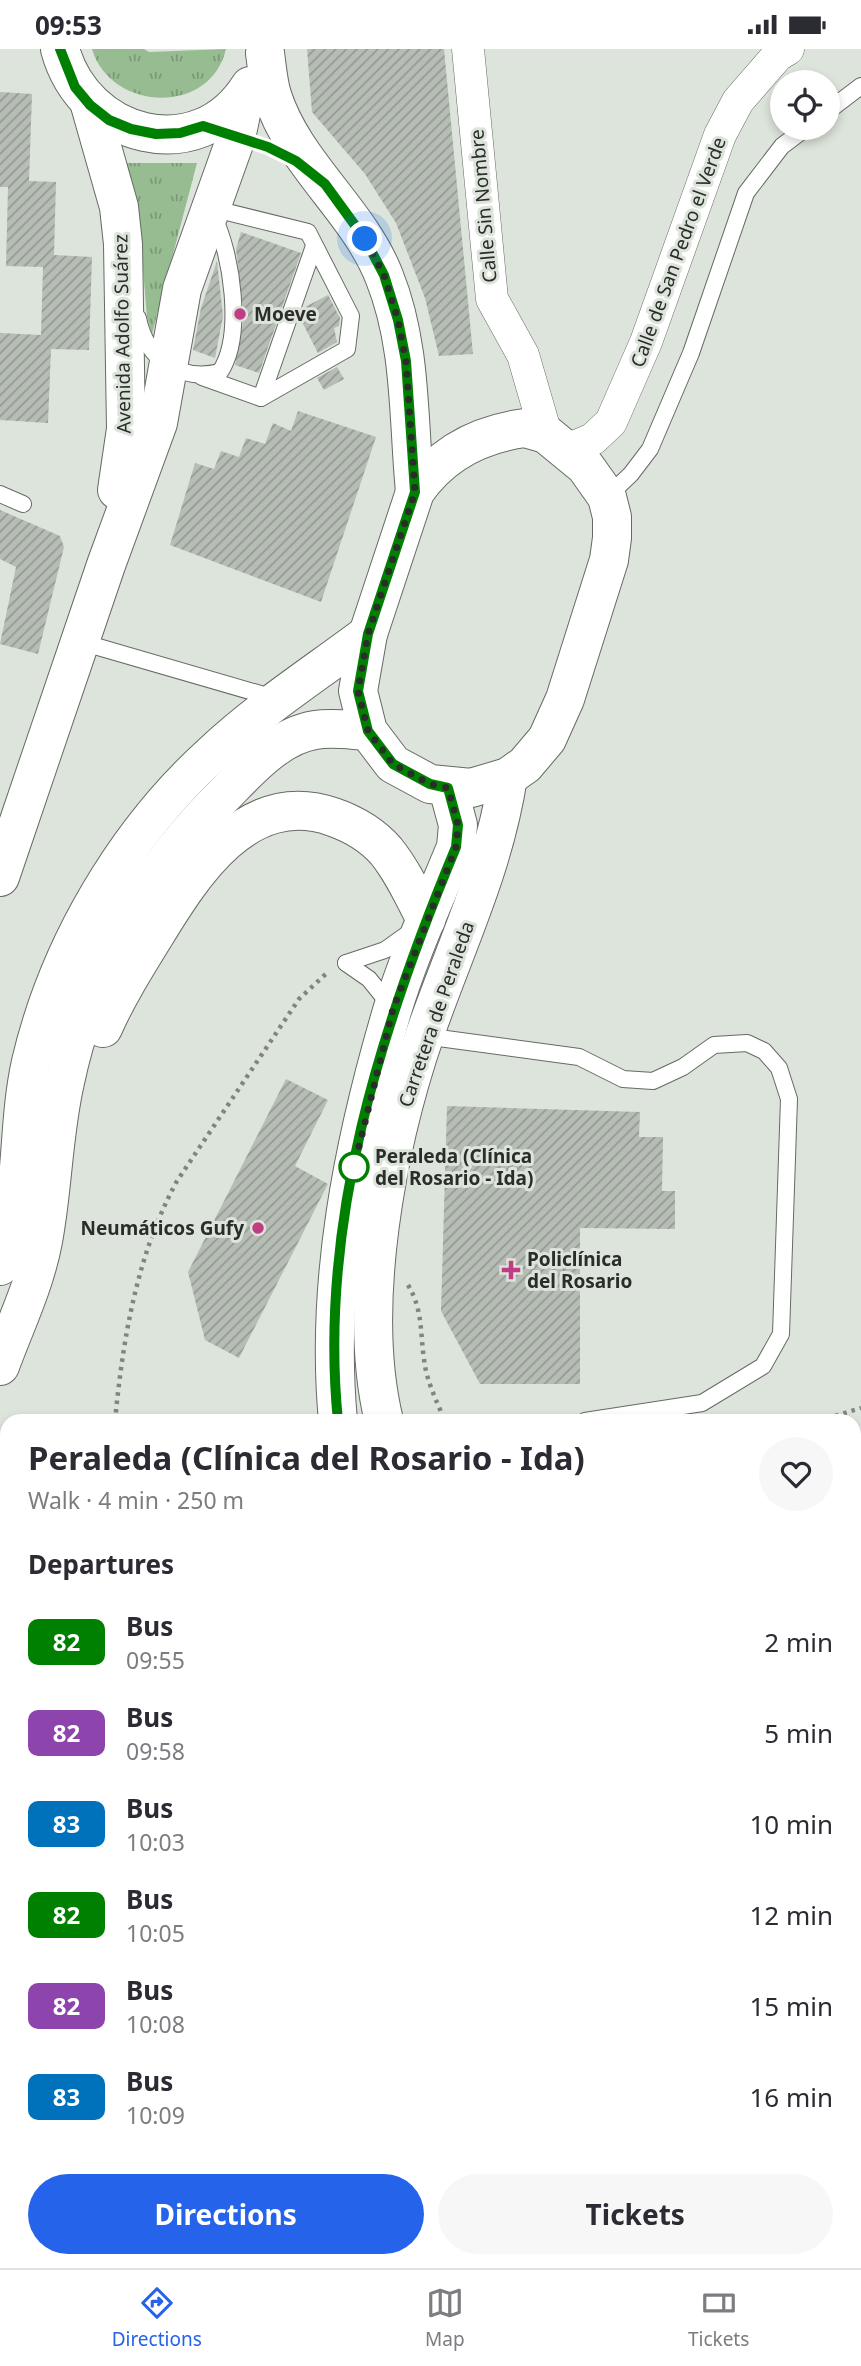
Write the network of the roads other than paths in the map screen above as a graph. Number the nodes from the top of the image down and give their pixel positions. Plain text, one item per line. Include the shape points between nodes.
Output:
1 (60, 49) edge
2 (468, 49) edge
3 (788, 49) edge
4 (265, 51) edge
5 (861, 86) edge
6 (840, 102) edge
7 (90, 105) junction
8 (220, 132) junction
9 (790, 140) edge
10 (325, 184) junction
11 (209, 208) junction
12 (123, 244) junction
13 (314, 246) junction
14 (186, 371) junction
15 (408, 389) junction
16 (261, 398) junction
17 (557, 442) junction
18 (462, 448) junction
19 (415, 492) junction
20 (0, 494) edge
21 (607, 497) junction
22 (23, 504) dead end
23 (106, 565) junction
24 (368, 634) junction
25 (81, 642) junction
26 (279, 700) junction
27 (368, 731) junction
28 (508, 777) junction
29 (448, 788) junction
30 (1, 874) edge
31 (426, 920) junction
32 (393, 1009) junction
33 (424, 1036) junction
34 (57, 1129) junction
35 (0, 1266) edge
36 (0, 1366) edge
37 (337, 1414) edge
38 (383, 1414) edge
39 (630, 1414) edge

1 - 7 main road via 75,87
2 - 17 street, Calle Sin Nombre via 488,279
3 - 17 street, Calle de San Pedro el Verde via 738,101 720,135 646,342 611,422 593,439
4 - 8 main road via 257,75 226,113
4 - 10 main road via 272,96
5 - 6 lane
7 - 8 main road via 131,129 156,134
7 - 12 main road, Avenida Adolfo Suárez via 118,207
8 - 10 main road via 278,152
8 - 11 main road, Avenida Adolfo Suárez
9 - 21 lane via 746,193 691,353 650,449
10 - 15 main road via 365,239 384,275 398,320
11 - 13 lane via 308,232
11 - 14 main road, Avenida Adolfo Suárez via 182,289
11 - 14 lane via 222,235 234,283 228,361 220,372
12 - 14 lane via 147,348
12 - 23 main road, Avenida Adolfo Suárez via 125,429
13 - 16 lane
13 - 16 lane via 351,316 347,349
14 - 16 lane
14 - 23 main road, Avenida Adolfo Suárez via 158,423
15 - 18 main road via 429,425
15 - 19 main road
17 - 18 main road via 525,428 499,431
17 - 21 main road via 585,466
18 - 19 main road via 428,473
19 - 24 main road
20 - 22 lane
21 - 28 main road via 612,517 609,560 565,699 547,739
23 - 25 main road, Avenida Adolfo Suárez
24 - 26 main road
24 - 27 main road via 358,691
25 - 26 lane
25 - 30 main road, Avenida Adolfo Suárez
26 - 35 main road via 210,755 163,806 101,892 76,939 46,1010 27,1080 12,1223
27 - 29 main road via 393,764 430,784
27 - 34 main road via 313,730 295,737 257,762 199,820 140,900 104,962 81,1022
28 - 29 main road via 471,788
28 - 33 main road, Carretera de Peraleda via 491,857
29 - 31 main road, Carretera de Peraleda via 458,825 456,847
31 - 32 main road, Carretera de Peraleda
31 - 32 lane via 385,950 346,963 376,985
31 - 34 main road via 397,866 363,831 319,812 262,817 225,843 190,878 116,998
32 - 37 main road, Carretera de Peraleda via 357,1152 340,1248 333,1371
33 - 38 main road, Carretera de Peraleda via 402,1111 384,1203 373,1330
33 - 39 lane via 579,1057 623,1079 653,1080 714,1045 747,1043 764,1051 779,1068 789,1099 781,1333 763,1366 702,1403
34 - 36 main road via 43,1242

